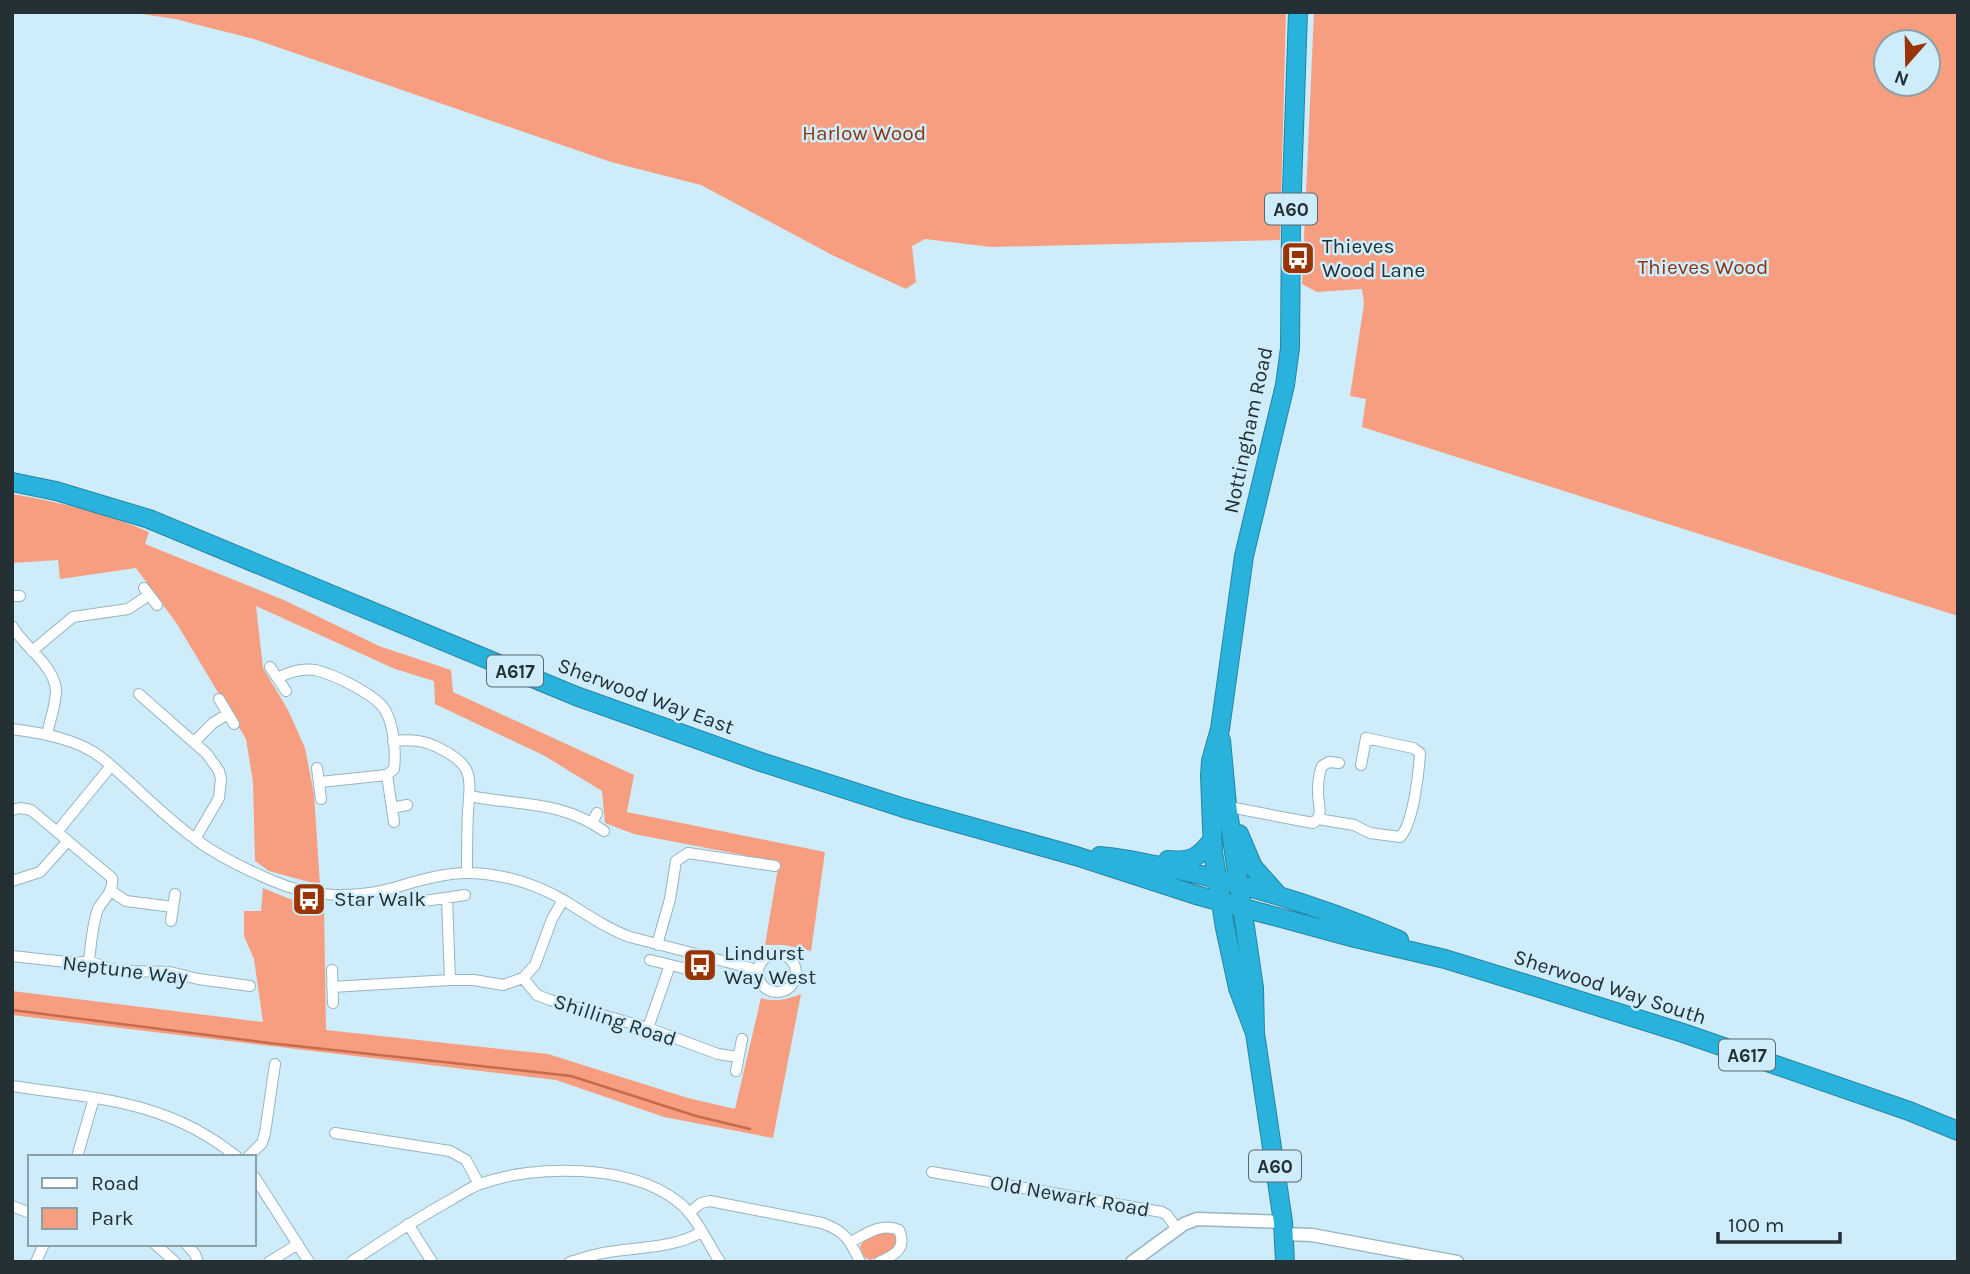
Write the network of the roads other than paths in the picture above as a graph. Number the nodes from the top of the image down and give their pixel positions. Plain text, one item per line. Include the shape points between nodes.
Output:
1 (1298, 12) edge
2 (12, 482) edge
3 (157, 605) dead end
4 (12, 626) edge
5 (32, 652) junction
6 (270, 667) dead end
7 (278, 678) junction
8 (286, 691) dead end
9 (139, 694) dead end
10 (219, 699) dead end
11 (228, 714) junction
12 (234, 724) dead end
13 (12, 729) edge
14 (47, 734) junction
15 (393, 741) junction
16 (194, 742) junction
17 (1339, 763) dead end
18 (1361, 765) dead end
19 (110, 767) junction
20 (317, 768) dead end
21 (387, 775) junction
22 (320, 782) junction
23 (470, 796) junction
24 (321, 799) dead end
25 (407, 805) dead end
26 (1218, 806) junction
27 (393, 808) junction
28 (12, 810) edge
29 (1318, 819) junction
30 (394, 822) dead end
31 (604, 831) dead end
32 (57, 832) junction
33 (195, 839) junction
34 (1212, 840) junction
35 (67, 842) junction
36 (1076, 856) junction
37 (1132, 861) junction
38 (775, 866) dead end
39 (467, 873) junction
40 (12, 881) edge
41 (111, 891) junction
42 (1230, 893) junction
43 (175, 894) dead end
44 (465, 895) dead end
45 (1279, 896) junction
46 (447, 898) junction
47 (563, 900) junction
48 (425, 901) dead end
49 (173, 907) junction
50 (171, 921) dead end
51 (657, 944) junction
52 (12, 956) edge
53 (1444, 959) junction
54 (650, 960) dead end
55 (89, 961) junction
56 (670, 965) junction
57 (687, 969) dead end
58 (332, 970) dead end
59 (758, 970) junction
60 (523, 978) junction
61 (450, 980) junction
62 (250, 986) dead end
63 (332, 987) junction
64 (333, 1003) dead end
65 (648, 1028) junction
66 (1255, 1032) junction
67 (742, 1039) dead end
68 (738, 1057) junction
69 (275, 1064) dead end
70 (736, 1071) dead end
71 (12, 1086) edge
72 (94, 1098) junction
73 (1958, 1131) edge
74 (335, 1133) dead end
75 (78, 1155) edge
76 (234, 1155) edge
77 (250, 1155) edge
78 (932, 1172) dead end
79 (256, 1179) edge
80 (479, 1184) junction
81 (689, 1213) junction
82 (408, 1224) junction
83 (1283, 1228) junction
84 (1177, 1229) junction
85 (701, 1232) junction
86 (851, 1242) junction
87 (298, 1244) junction
88 (43, 1246) edge
89 (187, 1246) edge
90 (163, 1258) edge
91 (36, 1262) edge
92 (175, 1262) edge
93 (198, 1262) edge
94 (269, 1262) edge
95 (309, 1262) edge
96 (351, 1262) edge
97 (432, 1262) edge
98 (570, 1262) edge
99 (720, 1262) edge
100 (860, 1262) edge
101 (879, 1262) edge
102 (1132, 1262) edge
103 (1285, 1262) edge
104 (1457, 1262) edge

1 - 26 highway, Nottingham Road / A60 via 1290,348 1244,556 1220,729
2 - 36 highway, Sherwood Way East / A617 via 149,519 576,696 747,757 904,808
3 - 5 street via 147,591 128,609 73,617
4 - 5 street
5 - 14 street via 54,683 55,703
6 - 7 street
7 - 8 street
7 - 15 street via 315,670 371,695 387,713
9 - 16 street
10 - 11 street
11 - 12 street
11 - 16 street
13 - 14 street
14 - 19 street via 80,746
15 - 21 street via 394,769
15 - 23 street via 425,741 452,754 468,774
16 - 33 street via 214,762 220,779 219,798
17 - 29 street via 1322,766
18 - 29 street via 1366,738 1420,753 1409,823 1403,834 1370,833 1354,825
19 - 32 street
19 - 33 street
20 - 22 street
21 - 22 street
21 - 27 street
22 - 24 street
23 - 31 street via 537,803 594,818
23 - 39 street
25 - 27 street
26 - 29 street via 1313,823
26 - 34 highway, Nottingham Road / A60
26 - 42 highway, Nottingham Road / A60
26 - 45 highway via 1253,867
27 - 30 street
28 - 32 street via 31,810
32 - 35 street
33 - 39 street via 271,880 314,893 373,892 419,879
34 - 37 highway via 1194,859
34 - 42 highway, Nottingham Road / A60
35 - 40 street via 40,872
35 - 41 street via 112,878
36 - 37 highway, Sherwood Way East / A617
36 - 42 highway, Sherwood Way East / A617
37 - 42 highway
38 - 51 street via 688,853 676,861
39 - 47 street via 503,876
41 - 49 street via 126,901
41 - 55 street via 97,915
42 - 45 highway, Sherwood Way South / A617
42 - 53 highway, Sherwood Way South / A617 via 1355,938
42 - 66 highway, Nottingham Road / A60 via 1254,988
42 - 66 highway, Nottingham Road / A60 via 1238,988
43 - 49 street
44 - 46 street
45 - 53 highway, Sherwood Way South / A617
46 - 48 street
46 - 61 street
47 - 51 street via 616,932
47 - 60 street via 536,965
49 - 50 street
51 - 59 street
52 - 55 street, Neptune Way
53 - 73 highway, Sherwood Way South / A617 via 1695,1037
54 - 56 street
55 - 62 street, Neptune Way via 110,969 239,979
56 - 57 street
56 - 65 street
58 - 63 street
59 - 59 street via 766,957 781,954 793,962 796,977 788,989 773,992 761,984
60 - 61 street via 503,985
60 - 65 street, Shilling Road via 537,995
61 - 63 street
63 - 64 street
65 - 68 street, Shilling Road
66 - 83 highway, Nottingham Road / A60
67 - 68 street
68 - 70 street
69 - 77 street via 265,1133
71 - 72 street
72 - 75 street
72 - 76 street via 178,1119
74 - 80 street via 345,1140 408,1144 457,1154 466,1160
78 - 84 street, Old Newark Road via 1162,1212
79 - 87 street
80 - 81 street via 511,1176 588,1170 657,1188
80 - 82 street
81 - 85 street
81 - 86 street via 710,1201 734,1205 822,1223 839,1229
82 - 96 street
82 - 97 street
83 - 84 street, Old Newark Road via 1204,1219
83 - 103 highway, Nottingham Road / A60
83 - 104 street, Old Newark Road
84 - 102 street
85 - 98 street
85 - 99 street
86 - 100 street
86 - 101 street via 882,1227 899,1230 903,1238 897,1254
87 - 94 street
87 - 95 street
88 - 91 street
89 - 93 street
90 - 92 street

